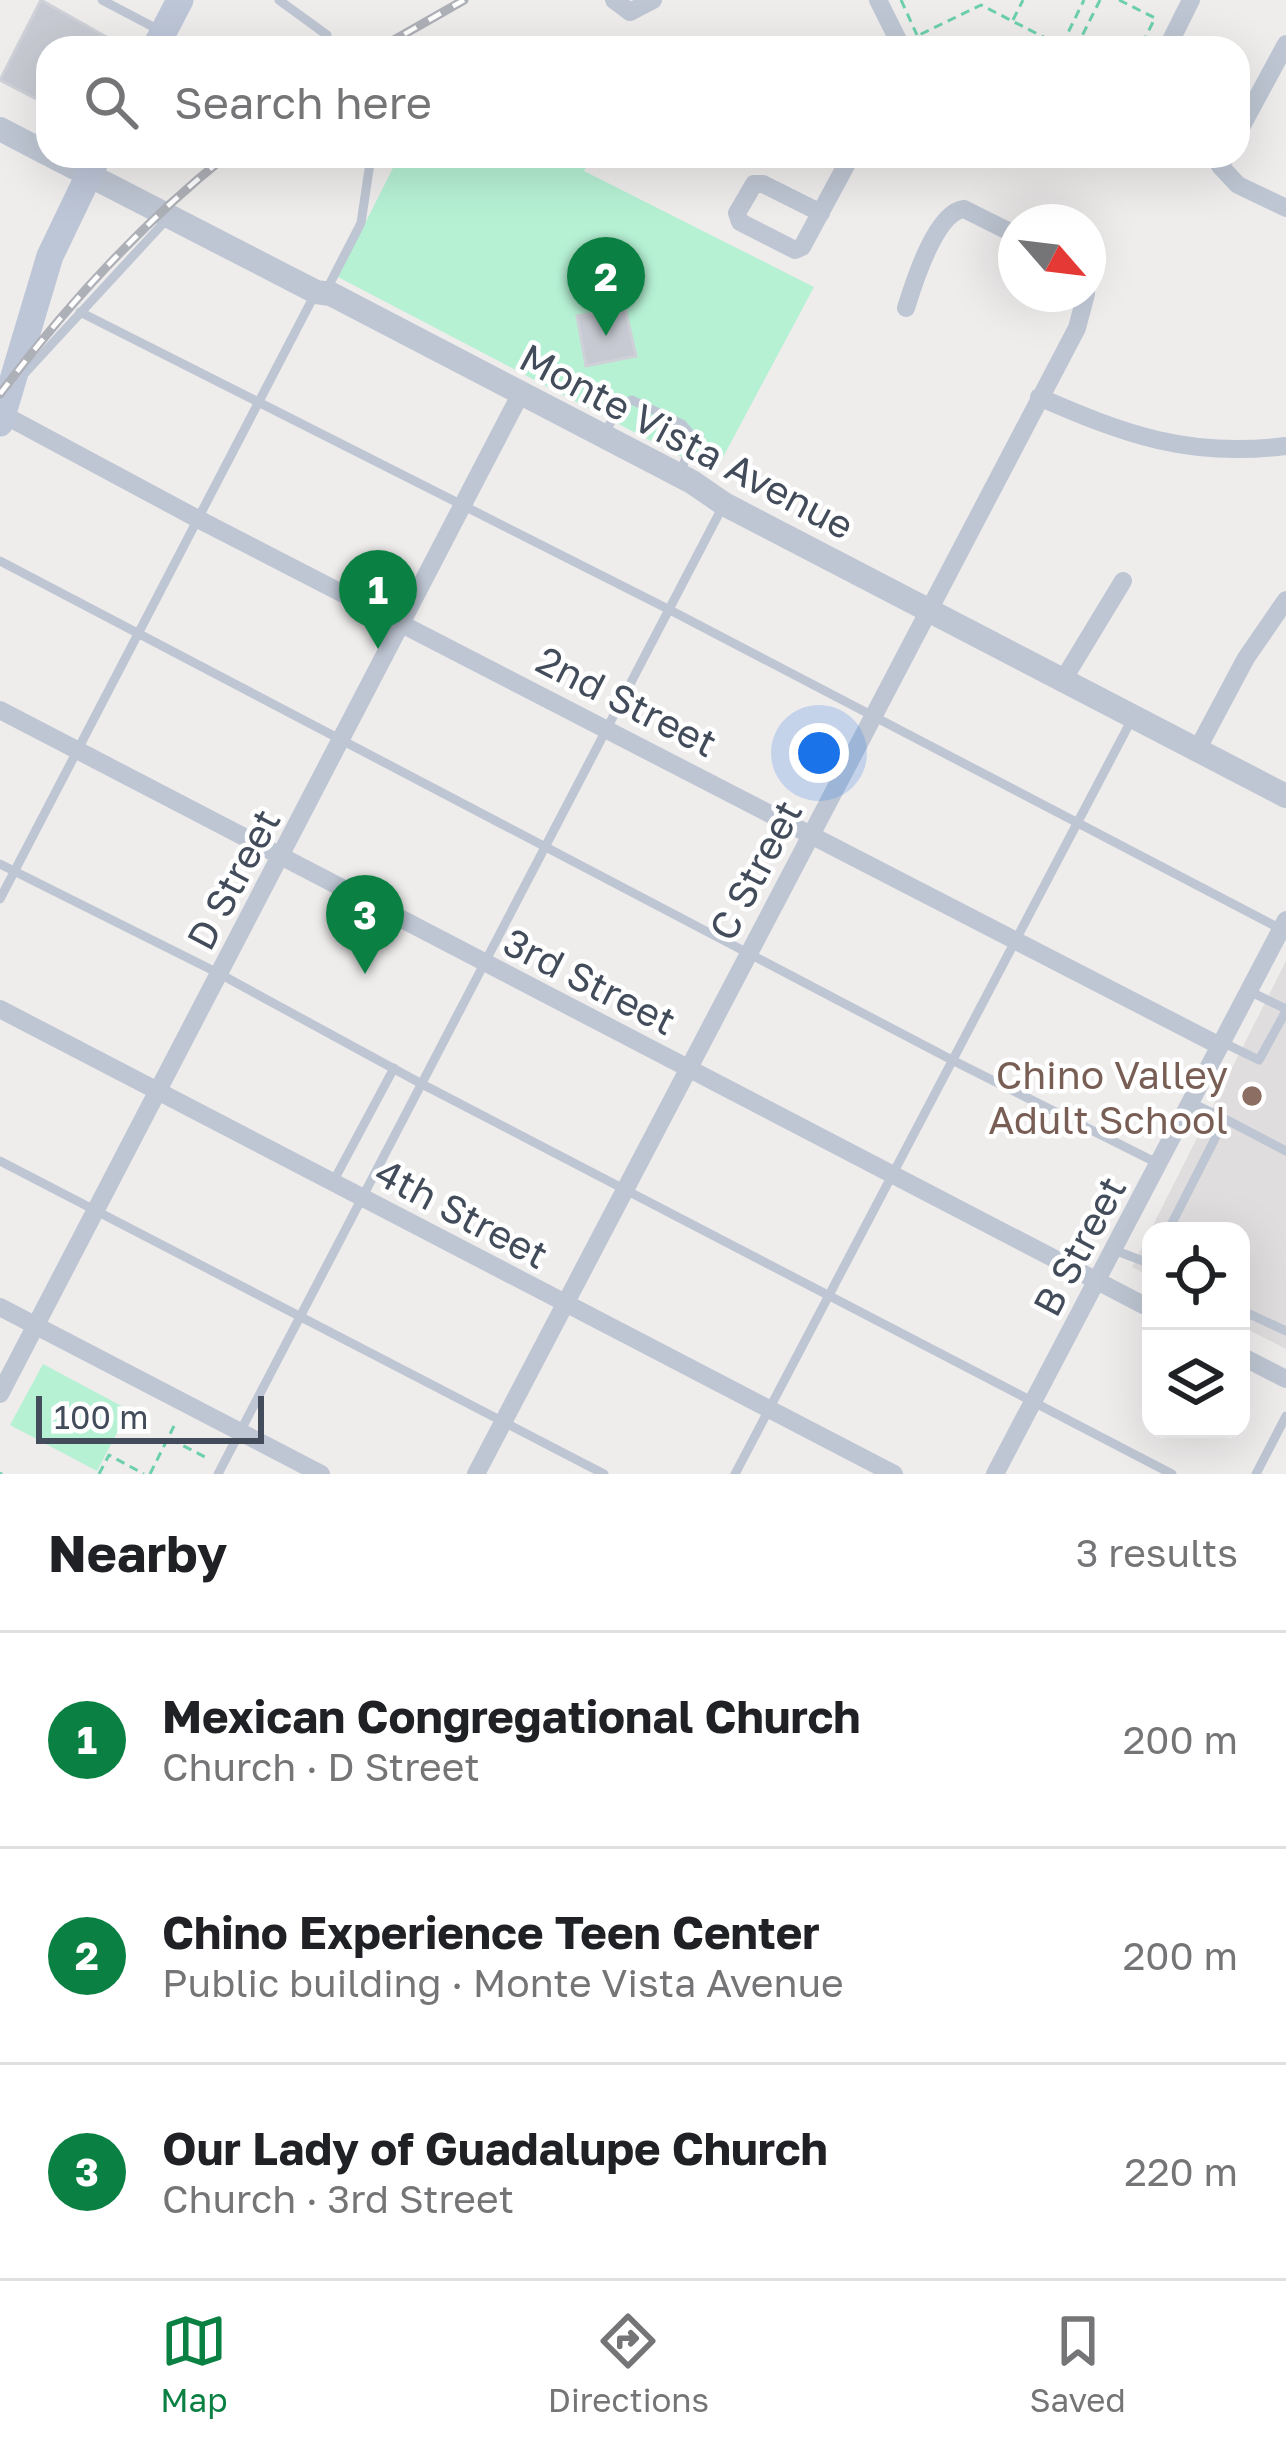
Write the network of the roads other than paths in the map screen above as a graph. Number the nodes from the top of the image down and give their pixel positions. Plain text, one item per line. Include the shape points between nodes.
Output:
1 (102, 0) edge
2 (180, 0) edge
3 (279, 0) edge
4 (614, 0) edge
5 (653, 0) edge
6 (878, 0) edge
7 (1185, 2) edge
8 (327, 35) dead end
9 (153, 36) edge
10 (161, 36) edge
11 (905, 36) edge
12 (1171, 36) edge
13 (1286, 44) edge
14 (1250, 111) edge
15 (0, 129) edge
16 (36, 148) edge
17 (92, 168) edge
18 (97, 168) edge
19 (369, 168) edge
20 (845, 168) edge
21 (1227, 168) edge
22 (1286, 208) edge
23 (821, 213) dead end
24 (168, 218) junction
25 (998, 226) edge
26 (320, 293) junction
27 (906, 308) dead end
28 (80, 312) junction
29 (1081, 312) edge
30 (521, 393) junction
31 (1039, 397) junction
32 (258, 404) junction
33 (5, 409) edge
34 (603, 436) junction
35 (1286, 446) edge
36 (679, 475) junction
37 (724, 504) junction
38 (465, 505) junction
39 (198, 519) junction
40 (0, 561) edge
41 (1123, 580) dead end
42 (1286, 600) edge
43 (927, 609) junction
44 (670, 610) junction
45 (404, 622) junction
46 (137, 636) junction
47 (1063, 680) junction
48 (0, 710) edge
49 (1133, 716) junction
50 (873, 717) junction
51 (608, 728) junction
52 (344, 738) junction
53 (1198, 750) junction
54 (77, 751) junction
55 (1286, 796) edge
56 (1076, 822) junction
57 (812, 834) junction
58 (543, 847) junction
59 (281, 857) junction
60 (0, 864) edge
61 (14, 872) junction
62 (0, 899) edge
63 (1284, 924) edge
64 (1016, 941) junction
65 (748, 953) junction
66 (484, 963) junction
67 (220, 974) junction
68 (1249, 991) junction
69 (0, 1009) edge
70 (1286, 1010) edge
71 (1221, 1044) junction
72 (952, 1060) junction
73 (394, 1068) junction
74 (688, 1070) junction
75 (420, 1083) junction
76 (158, 1091) junction
77 (1191, 1102) junction
78 (1225, 1119) junction
79 (1286, 1150) edge
80 (0, 1161) edge
81 (1160, 1164) junction
82 (892, 1175) junction
83 (333, 1182) junction
84 (625, 1189) junction
85 (363, 1198) junction
86 (96, 1210) junction
87 (1173, 1222) edge
88 (1114, 1250) junction
89 (1142, 1261) edge
90 (1098, 1281) junction
91 (829, 1296) junction
92 (566, 1304) junction
93 (1142, 1304) edge
94 (0, 1306) edge
95 (1250, 1314) edge
96 (299, 1316) junction
97 (36, 1325) junction
98 (1286, 1331) edge
99 (1250, 1361) edge
100 (1286, 1379) edge
101 (0, 1394) edge
102 (1033, 1402) junction
103 (769, 1409) junction
104 (1286, 1416) edge
105 (504, 1419) junction
106 (240, 1432) junction
107 (218, 1474) edge
108 (321, 1474) edge
109 (476, 1474) edge
110 (604, 1474) edge
111 (735, 1474) edge
112 (894, 1474) edge
113 (995, 1474) edge
114 (1172, 1474) edge
115 (1256, 1474) edge

1 - 9 lane
2 - 10 main road
3 - 8 lane
4 - 5 street via 630,12
6 - 11 street
7 - 12 street
13 - 14 street
15 - 16 street, Monte Vista Avenue
17 - 33 main road via 50,256
18 - 24 street, Monte Vista Avenue
19 - 26 lane via 361,223
20 - 23 street
21 - 22 street via 1238,185
24 - 26 street, Monte Vista Avenue
24 - 28 lane
25 - 27 street via 964,209 946,217
26 - 30 street, Monte Vista Avenue
26 - 32 lane
28 - 32 lane
28 - 33 lane
29 - 31 street, C Street
30 - 34 street, Monte Vista Avenue
30 - 38 street, D Street
31 - 35 street via 1169,446
31 - 43 street, C Street
32 - 38 lane
32 - 39 lane
33 - 39 street, 2nd Street
34 - 36 street, Monte Vista Avenue
34 - 36 lane via 622,404 641,402 694,438
36 - 37 street, Monte Vista Avenue
37 - 43 street, Monte Vista Avenue
37 - 44 lane
38 - 44 lane
38 - 45 street, D Street
39 - 45 street, 2nd Street
39 - 46 lane
40 - 46 lane
41 - 47 street
42 - 53 street
43 - 47 street, Monte Vista Avenue
43 - 50 street, C Street
44 - 50 lane
44 - 51 lane
45 - 51 street, 2nd Street
45 - 52 street, D Street
46 - 52 lane
46 - 54 lane
47 - 49 street, Monte Vista Avenue
48 - 54 street, 3rd Street
49 - 53 street, Monte Vista Avenue
49 - 56 lane
50 - 56 lane
50 - 57 street, C Street
51 - 57 street, 2nd Street
51 - 58 lane
52 - 58 lane
52 - 59 street, D Street
53 - 55 street, Monte Vista Avenue
54 - 59 street, 3rd Street
54 - 61 lane
56 - 63 lane
56 - 64 lane
57 - 64 street, 2nd Street
57 - 65 street, C Street
58 - 65 lane
58 - 66 lane
59 - 66 street, 3rd Street
59 - 67 street, D Street
60 - 61 lane
61 - 62 lane
61 - 67 lane
63 - 68 street, B Street
64 - 71 street, 2nd Street
64 - 72 lane
65 - 72 lane
65 - 74 street, C Street
66 - 74 street, 3rd Street
66 - 75 lane
67 - 73 lane
67 - 76 street, D Street
68 - 70 lane
68 - 71 street, B Street
69 - 76 street, 4th Street
70 - 71 lane via 1259,1060
71 - 77 street, B Street
72 - 81 lane
72 - 82 lane
73 - 75 lane
73 - 83 lane
74 - 82 street, 3rd Street
74 - 84 street, C Street
75 - 84 lane
75 - 85 lane
76 - 83 street, 4th Street
76 - 86 street, D Street
77 - 78 lane
77 - 81 street, B Street
78 - 79 lane
78 - 87 lane
80 - 86 lane
81 - 88 street, B Street
82 - 90 street, 3rd Street
82 - 91 lane
83 - 85 street, 4th Street
84 - 91 lane
84 - 92 street, C Street
85 - 92 street, 4th Street
85 - 96 lane
86 - 96 lane
86 - 97 street, D Street
88 - 89 lane
88 - 90 street, B Street
90 - 93 street, 3rd Street
90 - 102 street, B Street
91 - 102 lane
91 - 103 lane
92 - 103 street, 4th Street
92 - 105 street, C Street
94 - 97 street
95 - 98 lane
96 - 105 lane
96 - 106 lane
97 - 101 street, D Street
97 - 106 street
99 - 100 street
102 - 113 street, B Street
102 - 114 lane
103 - 111 lane
103 - 112 street, 4th Street
104 - 115 lane
105 - 109 street, C Street
105 - 110 lane
106 - 107 lane
106 - 108 street

